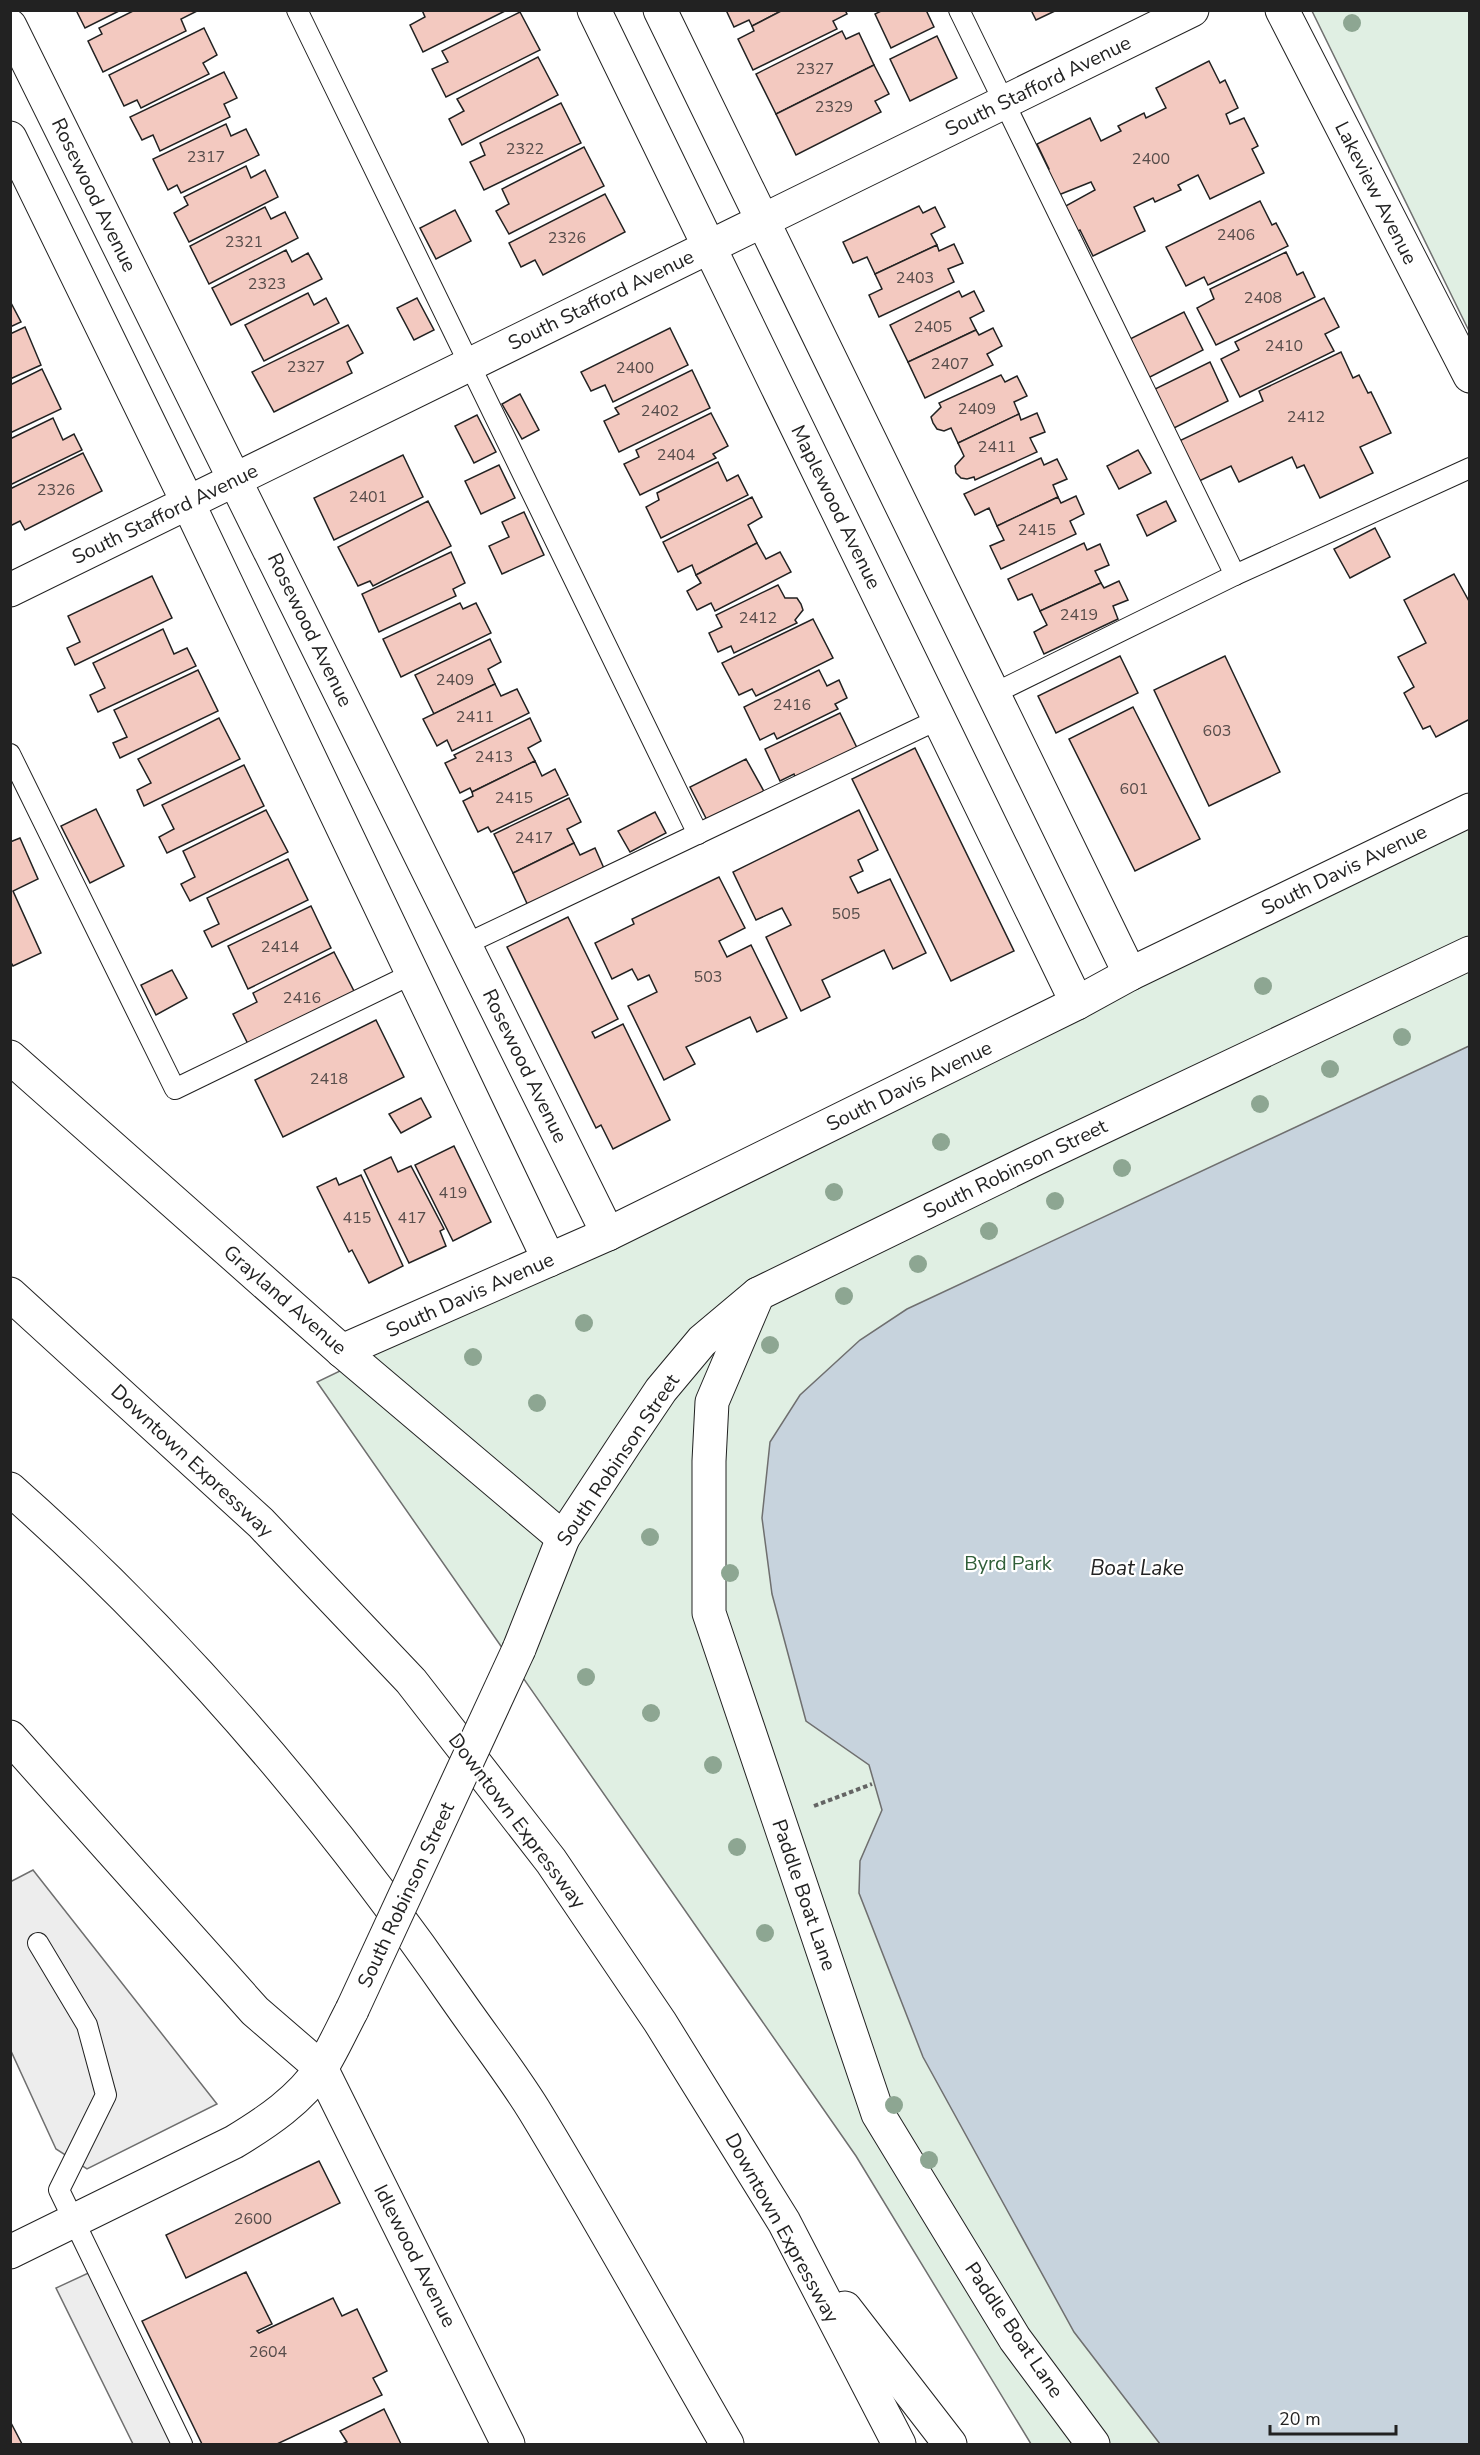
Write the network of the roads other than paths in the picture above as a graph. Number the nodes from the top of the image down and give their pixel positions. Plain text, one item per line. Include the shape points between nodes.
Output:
1 (297, 10) edge
2 (594, 10) edge
3 (660, 10) edge
4 (960, 10) edge
5 (1192, 10) edge
6 (1282, 10) edge
7 (10, 26) edge
8 (1004, 102) junction
9 (10, 138) edge
10 (763, 221) junction
11 (710, 247) junction
12 (469, 365) junction
13 (1470, 376) edge
14 (1470, 468) edge
15 (235, 480) junction
16 (188, 503) junction
17 (1235, 575) junction
18 (10, 590) edge
19 (993, 694) junction
20 (939, 719) junction
21 (10, 754) edge
22 (1470, 810) edge
23 (698, 834) junction
24 (466, 944) junction
25 (1470, 953) edge
26 (412, 974) junction
27 (1130, 974) junction
28 (1077, 1003) junction
29 (10, 1058) edge
30 (608, 1234) junction
31 (549, 1260) junction
32 (10, 1294) edge
33 (758, 1294) junction
34 (342, 1351) junction
35 (10, 1489) edge
36 (562, 1538) junction
37 (10, 1737) edge
38 (38, 1942) dead end
39 (321, 2068) junction
40 (73, 2220) junction
41 (792, 2238) junction
42 (10, 2252) edge
43 (182, 2445) edge
44 (508, 2445) edge
45 (728, 2445) edge
46 (899, 2445) edge
47 (950, 2445) edge
48 (1093, 2445) edge

1 - 12 lane
2 - 11 main road, Maplewood Avenue
3 - 10 main road
4 - 8 lane
5 - 8 main road, South Stafford Avenue
6 - 13 main road, Lakeview Avenue
7 - 15 main road, Rosewood Avenue
8 - 10 main road, South Stafford Avenue
8 - 17 lane
9 - 16 main road
10 - 11 main road, South Stafford Avenue
10 - 19 main road
11 - 12 main road, South Stafford Avenue
11 - 20 main road, Maplewood Avenue
12 - 15 main road, South Stafford Avenue
12 - 23 lane
14 - 17 lane
15 - 16 main road, South Stafford Avenue
15 - 24 main road, Rosewood Avenue
16 - 18 main road, South Stafford Avenue
16 - 26 main road
17 - 19 lane
19 - 27 main road
20 - 23 lane
20 - 28 main road, Maplewood Avenue
21 - 26 lane via 175,1089
22 - 27 main road, South Davis Avenue
23 - 24 lane
24 - 30 main road, Rosewood Avenue
25 - 33 main road, South Robinson Street
26 - 31 main road
27 - 28 main road, South Davis Avenue
28 - 30 main road, South Davis Avenue
29 - 34 main road, Grayland Avenue
30 - 31 main road, South Davis Avenue
31 - 34 main road, South Davis Avenue
32 - 41 main road, Downtown Expressway via 261,1523 411,1681 551,1861 660,2022
33 - 36 main road, South Robinson Street via 702,1341 661,1390
33 - 48 main road, Paddle Boat Lane via 712,1402 709,1613 878,2114 1015,2339
34 - 36 main road, Grayland Avenue
35 - 45 main road via 194,1668 312,1804 414,1937 533,2109
36 - 39 main road, South Robinson Street, bridge via 519,1649 352,2010
37 - 39 main road via 255,2011
38 - 40 lane via 87,2025 106,2095 58,2190
39 - 40 main road, South Robinson Street via 288,2106 258,2128
39 - 44 main road, Idlewood Avenue
40 - 42 main road, South Robinson Street
40 - 43 lane
41 - 46 main road, Downtown Expressway
41 - 47 main road

